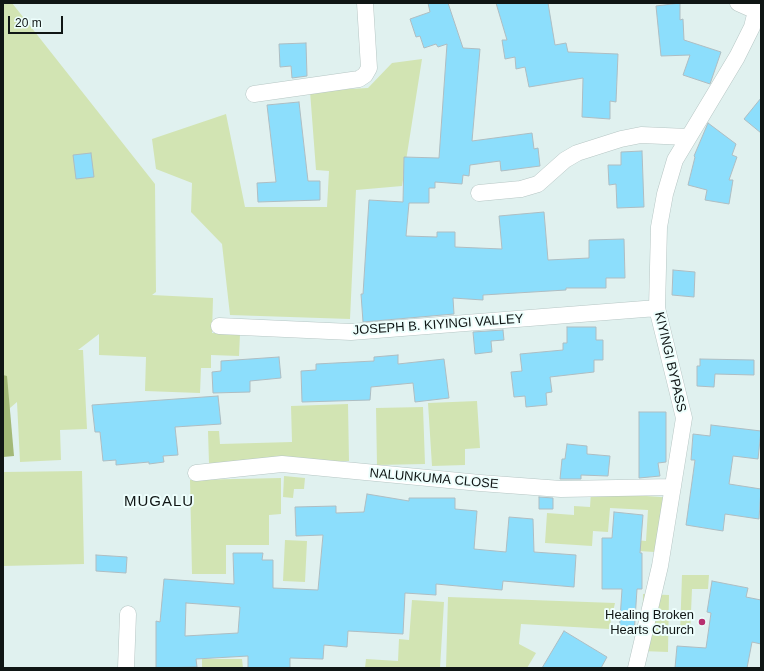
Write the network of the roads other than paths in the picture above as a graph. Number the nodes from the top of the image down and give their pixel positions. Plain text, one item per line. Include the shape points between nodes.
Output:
1 (365, 3) edge
2 (738, 3) edge
3 (757, 7) edge
4 (757, 30) edge
5 (254, 94) dead end
6 (688, 137) junction
7 (480, 193) dead end
8 (657, 308) junction
9 (219, 326) dead end
10 (196, 473) dead end
11 (673, 487) junction
12 (128, 614) dead end
13 (126, 668) edge
14 (636, 668) edge

1 - 5 street via 369,68 365,75 359,79
2 - 3 street
3 - 4 street, KIYINGI BYPASS
4 - 6 street, KIYINGI BYPASS
6 - 7 street via 641,135 621,139 577,153 538,184 521,189
6 - 8 street, KIYINGI BYPASS via 675,160 659,227
8 - 9 street, JOSEPH B. KIYINGI VALLEY via 351,332
8 - 11 street, KIYINGI BYPASS via 684,418
10 - 11 street, NALUNKUMA CLOSE via 282,464 561,489
11 - 14 street, KIYINGI BYPASS via 660,566
12 - 13 street

